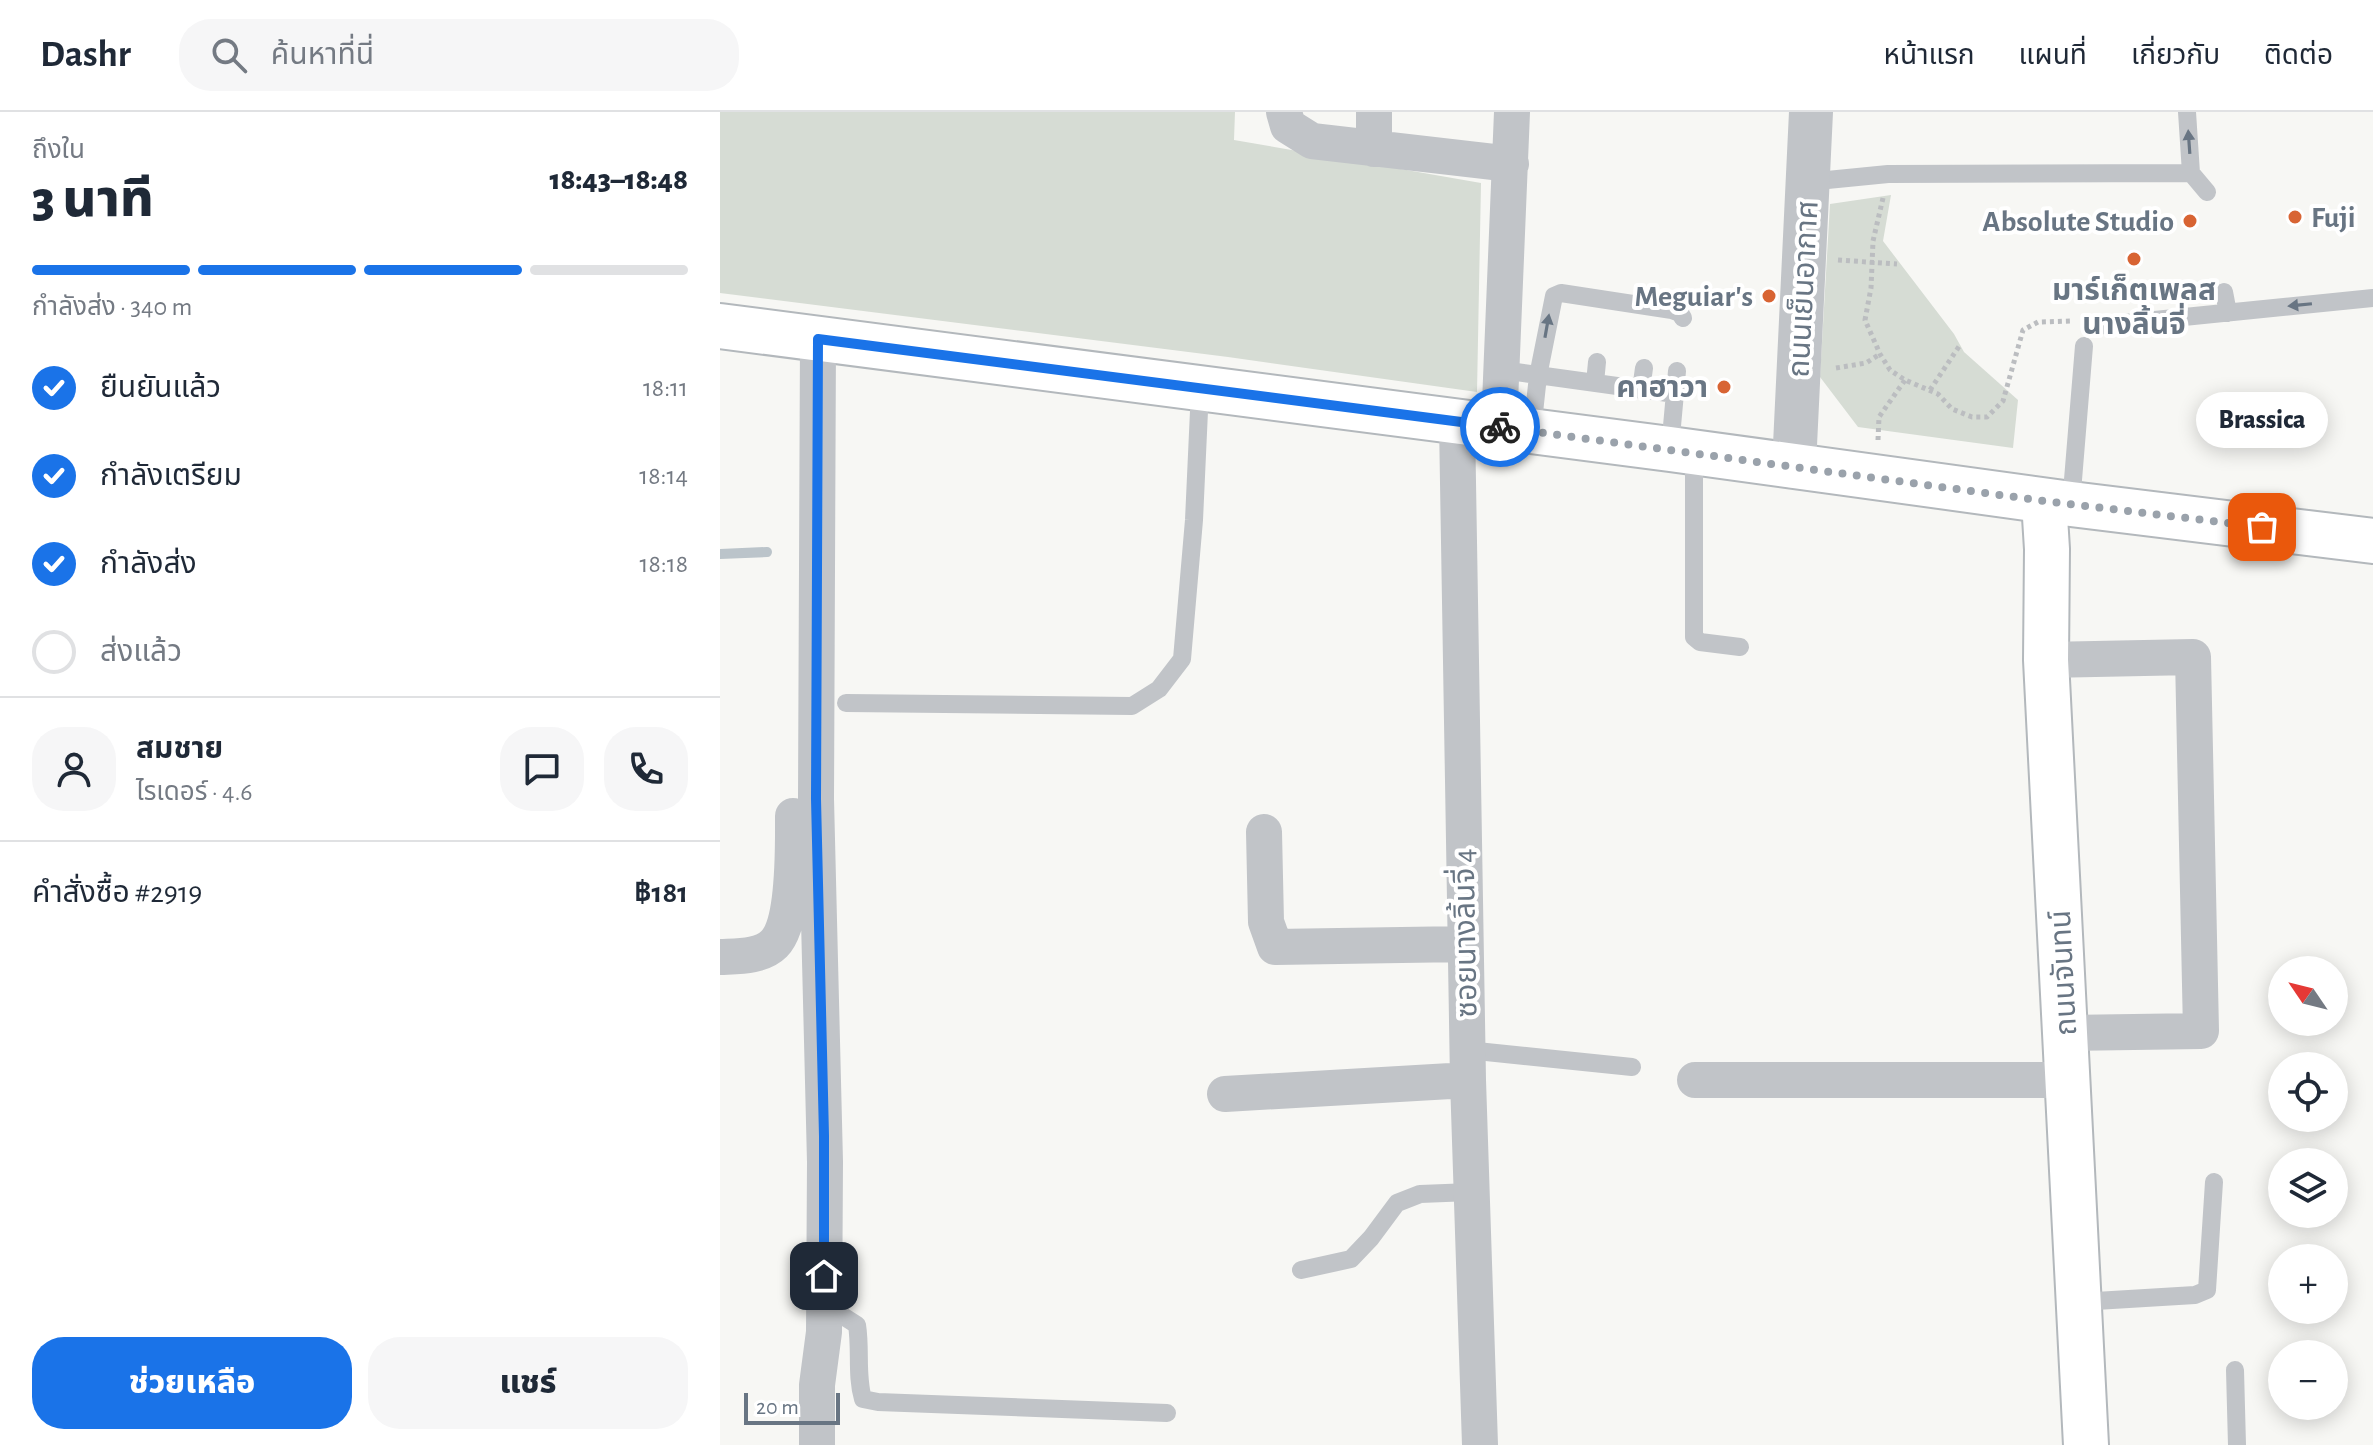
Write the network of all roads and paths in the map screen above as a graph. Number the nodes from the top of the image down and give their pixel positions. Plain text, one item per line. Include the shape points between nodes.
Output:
1 (1284, 112) edge
2 (1374, 112) edge
3 (1512, 112) edge
4 (1811, 112) edge
5 (2187, 112) edge
6 (1374, 149) junction
7 (1511, 164) junction
8 (2191, 173) junction
9 (1888, 174) junction
10 (1807, 182) junction
11 (2207, 192) dead end
12 (1836, 260) dead end
13 (1872, 261) junction
14 (1897, 264) dead end
15 (2224, 292) dead end
16 (2373, 298) edge
17 (2228, 313) junction
18 (1683, 318) dead end
19 (720, 326) edge
20 (2095, 326) joint
21 (818, 339) junction
22 (1960, 345) dead end
23 (2084, 346) dead end
24 (1880, 354) junction
25 (1597, 362) dead end
26 (1644, 368) dead end
27 (1827, 368) dead end
28 (1502, 370) junction
29 (1677, 371) dead end
30 (1538, 376) junction
31 (1905, 380) junction
32 (1595, 383) junction
33 (1200, 389) junction
34 (1641, 390) junction
35 (1930, 390) junction
36 (1675, 394) junction
37 (1457, 422) junction
38 (1516, 429) junction
39 (819, 433) junction
40 (1878, 440) dead end
41 (1682, 451) junction
42 (1794, 466) junction
43 (2057, 502) junction
44 (2373, 541) edge
45 (1740, 647) dead end
46 (2046, 660) junction
47 (846, 703) dead end
48 (1264, 832) dead end
49 (1465, 944) junction
50 (720, 957) edge
51 (2066, 1033) junction
52 (1468, 1065) junction
53 (1632, 1067) dead end
54 (1695, 1080) dead end
55 (2068, 1080) junction
56 (1225, 1094) dead end
57 (2214, 1182) dead end
58 (1471, 1192) junction
59 (1301, 1270) dead end
60 (2078, 1302) junction
61 (824, 1304) junction
62 (2235, 1370) dead end
63 (1167, 1413) dead end
64 (817, 1445) edge
65 (1480, 1445) edge
66 (2086, 1445) edge
67 (2237, 1445) edge

1 - 6 street via 1288,126 1312,141
2 - 6 street
3 - 7 street
4 - 10 street, ถนนเย็นอากาศ
8 -> 5 lane
6 - 7 street
7 - 28 street
8 - 9 lane
8 - 11 lane
9 - 10 lane
9 - 13 path
10 - 42 street, ถนนเย็นอากาศ
12 - 13 path
13 - 14 path
13 - 24 path via 1865,320
15 - 17 lane
16 -> 17 lane
17 - 20 lane
30 -> 18 lane via 1554,296 1561,293 1603,304 1672,310
19 - 21 main road
20 - 35 path via 2038,322 2023,330 2010,385 1998,409 1987,417 1952,409
21 - 33 main road
21 - 39 street
22 - 35 path
23 - 43 lane
24 - 27 path via 1866,363
24 - 31 path
25 - 32 lane
26 - 34 lane
28 - 30 lane
28 - 38 street
29 - 36 lane
30 - 32 lane
30 - 38 lane
31 - 35 path
31 - 40 path via 1879,417
32 - 34 lane
33 - 37 main road
33 - 47 lane via 1182,659 1159,689 1132,706
34 - 36 lane
36 - 41 lane
37 - 38 main road
37 - 49 street, ซอยนางลิ้นจี่ 4
38 - 41 main road
39 - 50 street via 801,512 794,627 793,863 785,926 773,946 748,956
39 - 61 street via 816,799
41 - 42 main road
41 - 45 lane via 1694,637
42 - 43 main road
43 - 44 main road
43 - 46 main road, ถนนจันทน์ via 2047,549
46 - 51 main road, ถนนจันทน์
46 - 51 street via 2193,657 2201,1031
48 - 49 street via 1266,922 1275,947
49 - 52 street, ซอยนางลิ้นจี่ 4
51 - 55 main road, ถนนจันทน์
52 - 53 lane
52 - 56 street
52 - 58 street, ซอยนางลิ้นจี่ 4
54 - 55 street
55 - 60 main road, ถนนจันทน์
57 - 60 lane via 2207,1290
58 - 59 lane via 1420,1194 1397,1203 1351,1259
58 - 65 street, ซอยนางลิ้นจี่ 4
60 - 66 main road, ถนนจันทน์
61 - 63 lane via 857,1325 863,1399
61 - 64 street
62 - 67 lane

